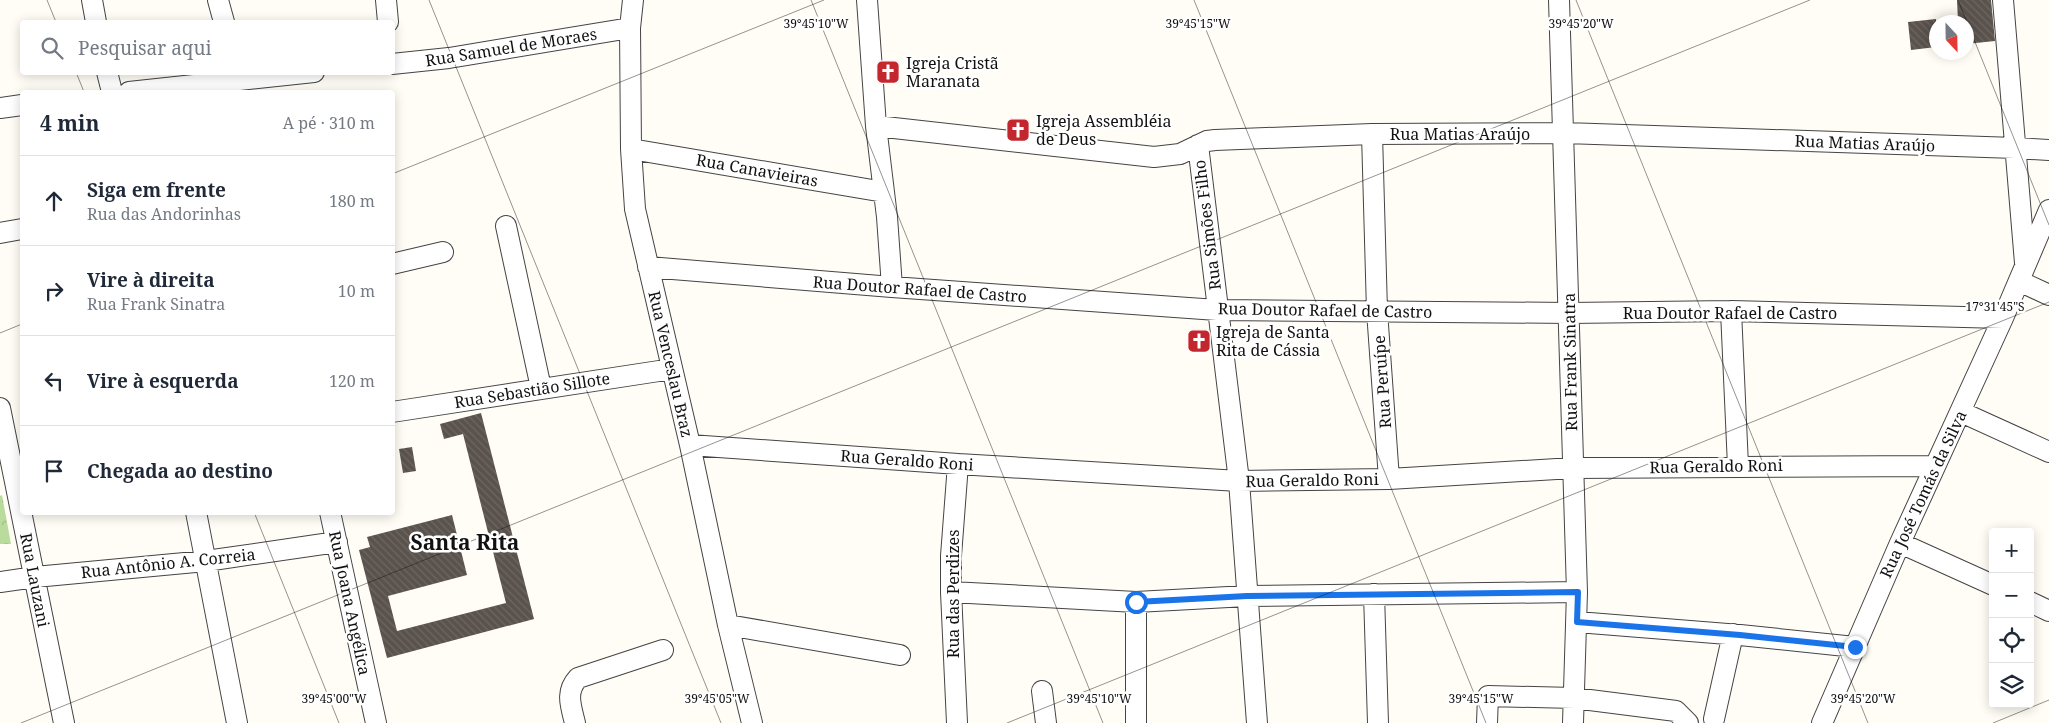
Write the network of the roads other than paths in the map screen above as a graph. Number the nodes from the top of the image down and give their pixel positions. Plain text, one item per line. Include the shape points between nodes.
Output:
1 (92, 0) edge
2 (218, 0) edge
3 (386, 0) edge
4 (633, 0) edge
5 (867, 0) edge
6 (1559, 0) edge
7 (2003, 0) edge
8 (96, 20) edge
9 (223, 20) edge
10 (388, 20) edge
11 (630, 28) junction
12 (395, 64) edge
13 (108, 75) edge
14 (291, 75) edge
15 (238, 82) edge
16 (112, 90) edge
17 (151, 90) edge
18 (20, 105) edge
19 (0, 108) edge
20 (876, 126) junction
21 (1565, 133) junction
22 (1372, 134) junction
23 (1198, 145) junction
24 (2016, 148) junction
25 (631, 149) junction
26 (2049, 150) edge
27 (884, 192) junction
28 (2049, 210) edge
29 (506, 226) dead end
30 (20, 229) edge
31 (0, 233) edge
32 (443, 252) dead end
33 (395, 263) edge
34 (648, 267) junction
35 (2022, 273) junction
36 (892, 287) junction
37 (2049, 295) edge
38 (1217, 310) junction
39 (1377, 310) junction
40 (1731, 311) junction
41 (1569, 313) junction
42 (2003, 318) junction
43 (672, 369) junction
44 (540, 388) junction
45 (0, 408) edge
46 (395, 412) edge
47 (1961, 412) junction
48 (690, 445) junction
49 (2049, 452) edge
50 (958, 464) junction
51 (1738, 466) junction
52 (1934, 466) junction
53 (1573, 468) junction
54 (1389, 479) junction
55 (1239, 481) junction
56 (20, 505) edge
57 (22, 515) edge
58 (197, 515) edge
59 (331, 515) edge
60 (337, 542) junction
61 (1900, 543) junction
62 (206, 561) junction
63 (35, 577) junction
64 (0, 582) edge
65 (1989, 583) edge
66 (950, 592) junction
67 (1578, 592) junction
68 (1374, 594) junction
69 (1247, 596) junction
70 (1136, 602) junction
71 (2034, 604) edge
72 (2049, 611) edge
73 (1577, 622) junction
74 (728, 625) junction
75 (1733, 634) junction
76 (1855, 647) junction
77 (663, 650) dead end
78 (900, 655) dead end
79 (1042, 690) dead end
80 (1574, 698) junction
81 (1714, 719) dead end
82 (64, 723) edge
83 (237, 723) edge
84 (376, 723) edge
85 (575, 723) edge
86 (752, 723) edge
87 (957, 723) edge
88 (1046, 723) edge
89 (1136, 723) edge
90 (1257, 723) edge
91 (1374, 723) edge
92 (1487, 723) edge
93 (1573, 723) edge
94 (1688, 723) edge
95 (1822, 723) edge

1 - 8 street
2 - 9 street
3 - 10 street
4 - 11 street, Rua Venceslau Braz
5 - 20 street
6 - 21 street, Rua Frank Sinatra
7 - 24 street, Rua José Tomás da Silva
11 - 12 street, Rua Samuel de Moraes
11 - 25 street, Rua Venceslau Braz
13 - 16 street
14 - 15 street
15 - 17 street
18 - 19 street
20 - 23 street, Rua Matias Araújo via 1154,157 1180,154
20 - 27 street
21 - 22 street, Rua Matias Araújo
21 - 24 street, Rua Matias Araújo
21 - 41 street, Rua Frank Sinatra
22 - 23 street, Rua Matias Araújo via 1215,140
22 - 39 street, Rua Peruípe
23 - 38 street, Rua Simões Filho
24 - 26 street, Rua Matias Araújo
24 - 35 street, Rua José Tomás da Silva
25 - 27 street, Rua Canavieiras
25 - 34 street, Rua Venceslau Braz via 635,209
27 - 36 street
28 - 35 street, Rua José Tomás da Silva
29 - 44 street
30 - 31 street
32 - 33 street
34 - 36 street, Rua Doutor Rafael de Castro
34 - 43 street, Rua Venceslau Braz
35 - 37 street
35 - 42 street, Rua José Tomás da Silva
36 - 38 street, Rua Doutor Rafael de Castro
38 - 39 street, Rua Doutor Rafael de Castro
38 - 55 street, Rua Simões Filho
39 - 41 street, Rua Doutor Rafael de Castro
39 - 54 street, Rua Peruípe
40 - 41 street, Rua Doutor Rafael de Castro
40 - 42 street, Rua Doutor Rafael de Castro
40 - 51 street
41 - 53 street, Rua Frank Sinatra
42 - 47 street, Rua José Tomás da Silva
43 - 44 street, Rua Sebastião Sillote
43 - 48 street, Rua Venceslau Braz
44 - 46 street, Rua Sebastião Sillote
45 - 56 street, Rua Lauzani
47 - 49 street
47 - 52 street, Rua José Tomás da Silva
48 - 50 street, Rua Geraldo Roni
48 - 74 street, Rua Venceslau Braz
50 - 55 street, Rua Geraldo Roni
50 - 66 street, Rua das Perdizes
51 - 52 street, Rua Geraldo Roni
51 - 53 street, Rua Geraldo Roni
52 - 61 street, Rua José Tomás da Silva
53 - 54 street, Rua Geraldo Roni
53 - 67 street, Rua Frank Sinatra
54 - 55 street, Rua Geraldo Roni
55 - 69 street, Rua Simões Filho
57 - 63 street, Rua Lauzani
58 - 62 street
59 - 60 street, Rua Joana Angélica
60 - 62 street, Rua Antônio A. Correia
60 - 84 street, Rua Joana Angélica
61 - 65 street
61 - 76 street, Rua José Tomás da Silva
62 - 63 street, Rua Antônio A. Correia
62 - 83 street
63 - 64 street, Rua Antônio A. Correia
63 - 82 street, Rua Lauzani
66 - 70 street
66 - 87 street, Rua das Perdizes
67 - 68 street
67 - 73 street, Rua Frank Sinatra
68 - 69 street
68 - 91 street
69 - 70 street
69 - 90 street, Rua Simões Filho
70 - 89 street
71 - 72 street
73 - 75 street
73 - 80 street, Rua Frank Sinatra
74 - 78 street
74 - 86 street, Rua Venceslau Braz
75 - 76 street
75 - 81 street
76 - 95 street, Rua José Tomás da Silva
77 - 85 street via 578,678 572,684 570,694
79 - 88 street
80 - 92 street via 1488,696
80 - 93 street, Rua Frank Sinatra
80 - 94 street via 1676,711

